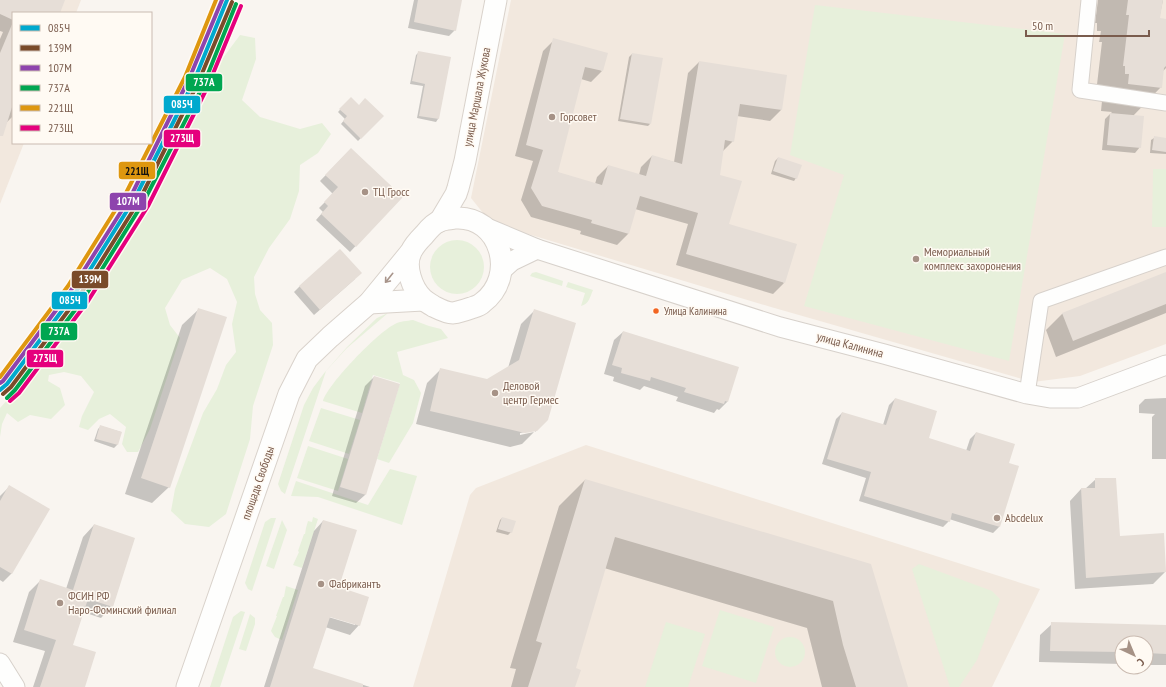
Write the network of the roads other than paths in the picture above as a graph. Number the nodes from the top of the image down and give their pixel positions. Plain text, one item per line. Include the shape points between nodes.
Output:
1 (496, 0) edge
2 (1089, 0) edge
3 (1166, 103) edge
4 (456, 194) junction
5 (440, 221) junction
6 (483, 226) junction
7 (537, 249) junction
8 (410, 253) junction
9 (1166, 257) edge
10 (502, 270) junction
11 (423, 300) junction
12 (369, 303) junction
13 (1166, 365) edge
14 (1027, 394) junction
15 (0, 663) edge
16 (15, 687) edge
17 (187, 687) edge

1 - 4 main road, улица Маршала Жукова via 465,161
2 - 3 street via 1080,90
4 - 5 main road, улица Маршала Жукова
4 - 6 main road
5 - 6 main road via 461,218
5 - 8 main road via 416,242
6 - 7 street, улица Калинина
6 - 10 main road via 499,249
7 - 10 street via 512,261
7 - 14 street, улица Калинина via 780,327
8 - 11 main road via 408,268 411,283
8 -> 12 main road, площадь Свободы
9 - 14 street via 1041,301
10 - 11 main road via 500,280 489,297 481,304 462,312 451,313 441,310
11 - 12 main road
12 - 17 main road, площадь Свободы via 307,359 290,394
13 - 14 street, улица Калинина via 1078,398 1050,398
15 - 16 street

